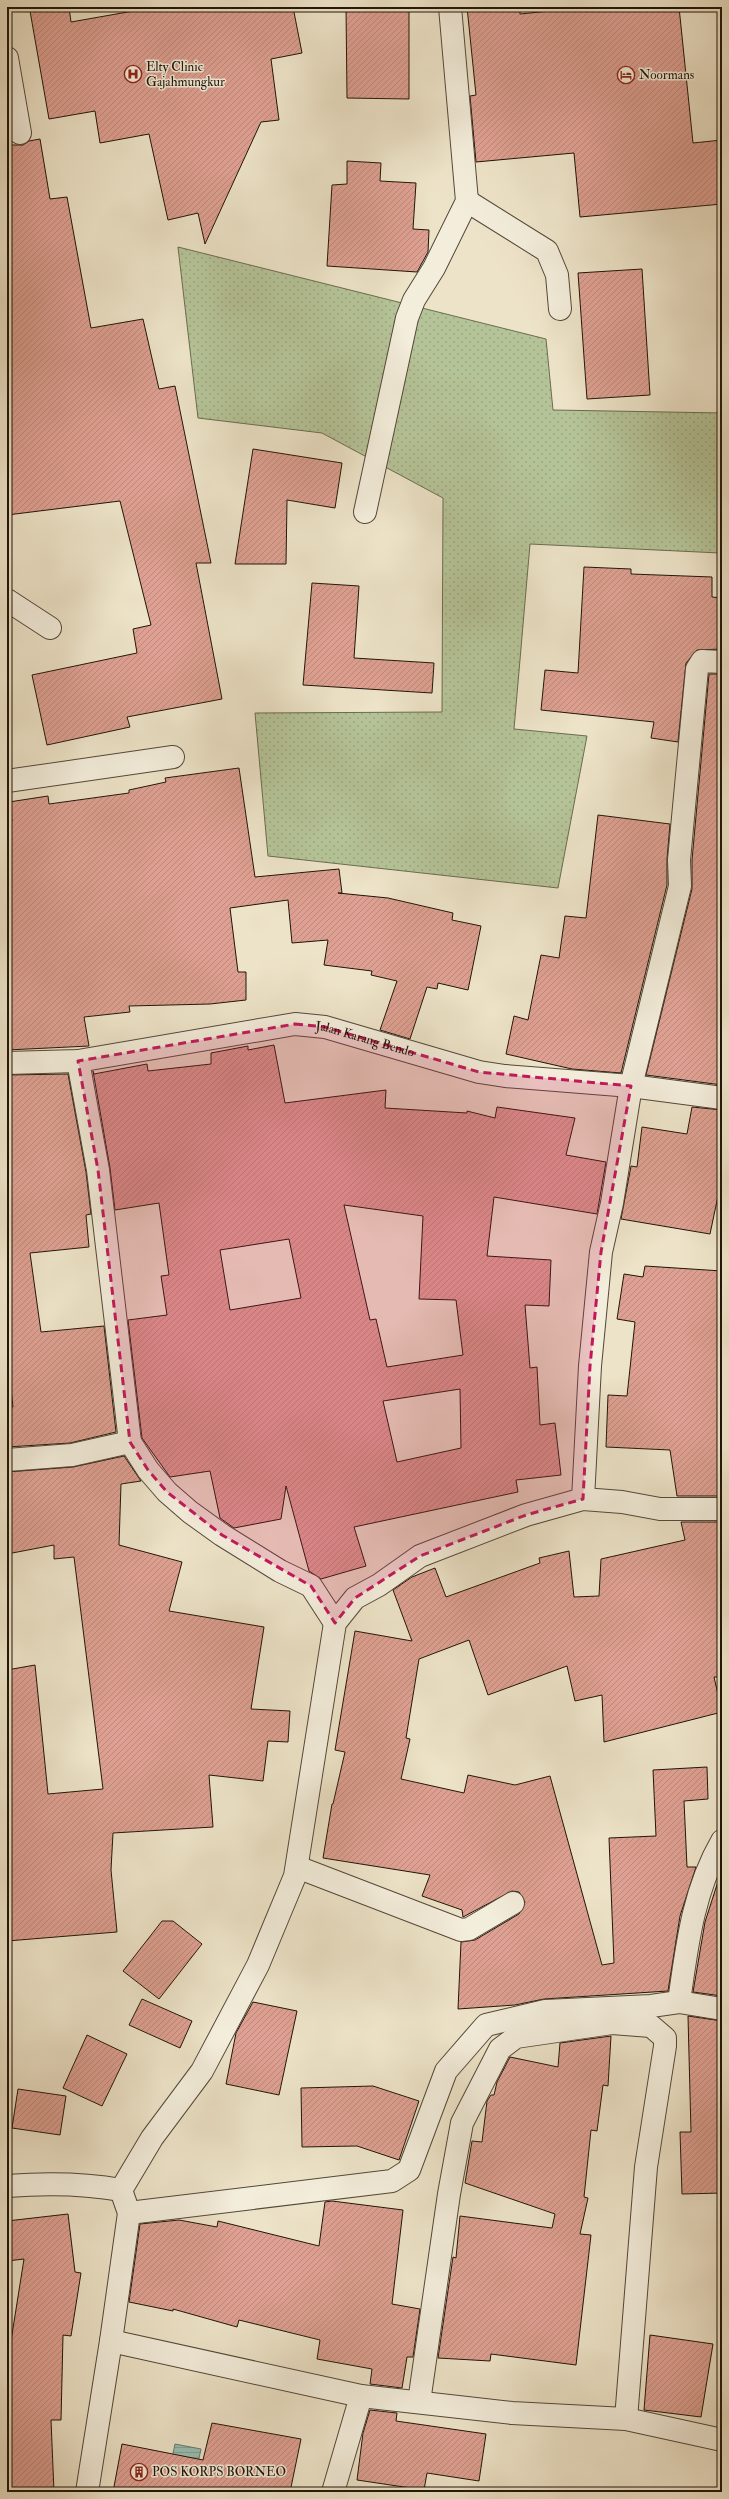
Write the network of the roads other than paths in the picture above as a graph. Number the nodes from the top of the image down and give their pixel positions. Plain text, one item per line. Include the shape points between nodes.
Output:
1 (450, 7) edge
2 (7, 58) edge
3 (20, 134) dead end
4 (466, 201) junction
5 (560, 309) dead end
6 (365, 512) dead end
7 (7, 600) edge
8 (50, 628) dead end
9 (722, 662) edge
10 (173, 757) dead end
11 (7, 781) edge
12 (78, 1061) junction
13 (7, 1063) edge
14 (630, 1086) junction
15 (722, 1098) edge
16 (130, 1442) junction
17 (7, 1460) edge
18 (583, 1499) junction
19 (722, 1509) edge
20 (335, 1623) junction
21 (722, 1841) edge
22 (297, 1867) junction
23 (513, 1903) dead end
24 (679, 2002) junction
25 (722, 2010) edge
26 (7, 2186) edge
27 (121, 2190) junction
28 (129, 2213) junction
29 (111, 2341) junction
30 (361, 2396) junction
31 (419, 2402) junction
32 (626, 2419) junction
33 (722, 2440) edge
34 (87, 2492) edge
35 (333, 2492) edge

1 - 4 street
2 - 3 street
4 - 5 street via 547,251 557,275
4 - 6 street via 407,318
7 - 8 street
9 - 14 street via 702,661 697,669 680,860 680,886
10 - 11 street
12 - 13 street, Jalan Karang Bendo
12 - 14 street, Jalan Karang Bendo via 294,1024 325,1027 486,1073
12 - 16 street via 98,1170
14 - 15 street, Jalan Karang Bendo
14 - 18 street via 612,1204 601,1252 590,1366
16 - 17 street via 72,1455
16 - 20 street via 148,1470 167,1492 222,1535 280,1571 311,1586
18 - 19 street via 622,1502 660,1509
18 - 20 street via 526,1515 420,1556 379,1585 355,1598
20 - 22 street
21 - 24 street via 708,1866 693,1915
22 - 23 street via 461,1930 469,1929
22 - 27 street via 296,1876 258,1965 202,2071 152,2138
24 - 25 street
24 - 28 street via 651,2006 544,2011 486,2025 446,2072 409,2170 392,2181
26 - 27 street via 92,2184
27 - 28 street
28 - 29 street
29 - 30 street
29 - 34 street
30 - 31 street
30 - 35 street
31 - 32 street via 512,2412
31 - 32 street via 449,2194 462,2123 500,2048 516,2038 612,2023 651,2026 665,2038 665,2046 646,2167
32 - 33 street

